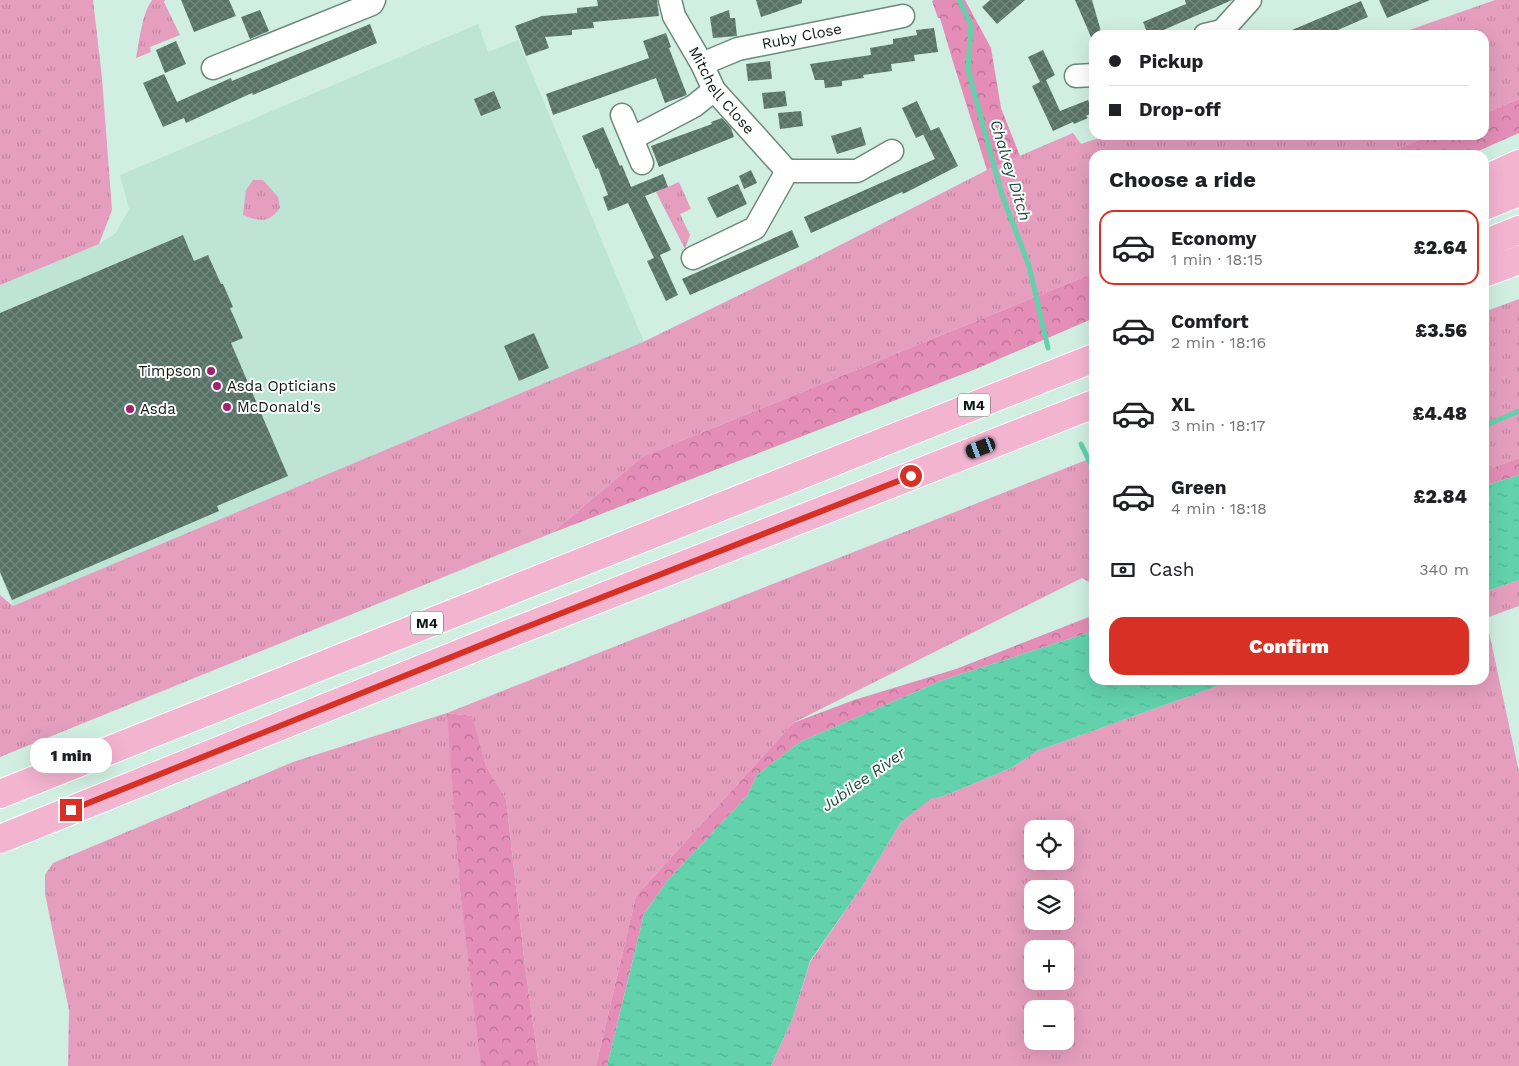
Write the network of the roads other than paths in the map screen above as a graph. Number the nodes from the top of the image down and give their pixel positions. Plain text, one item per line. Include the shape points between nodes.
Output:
1 (374, 0) edge
2 (670, 0) edge
3 (1250, 0) edge
4 (903, 16) dead end
5 (1223, 30) edge
6 (702, 64) junction
7 (213, 68) dead end
8 (714, 90) junction
9 (622, 115) dead end
10 (632, 138) junction
11 (892, 151) dead end
12 (642, 163) dead end
13 (1519, 164) edge
14 (787, 171) junction
15 (1489, 178) edge
16 (1519, 192) edge
17 (1489, 204) edge
18 (1519, 230) edge
19 (1489, 242) edge
20 (693, 258) dead end
21 (1519, 260) edge
22 (1489, 271) edge
23 (1089, 360) edge
24 (1089, 406) edge
25 (0, 794) edge
26 (0, 839) edge

1 - 7 street via 372,4
2 - 6 street, Mitchell Close via 674,16
3 - 5 street
4 - 6 street, Ruby Close via 738,49
6 - 8 street, Mitchell Close
8 - 10 street via 694,106
8 - 14 street, Mitchell Close
9 - 10 street
10 - 12 street
11 - 14 street via 857,171
13 - 15 highway
14 - 20 street via 755,228
16 - 17 highway
18 - 19 highway
21 - 22 highway
23 - 25 highway, M4
24 - 26 highway via 511,633

